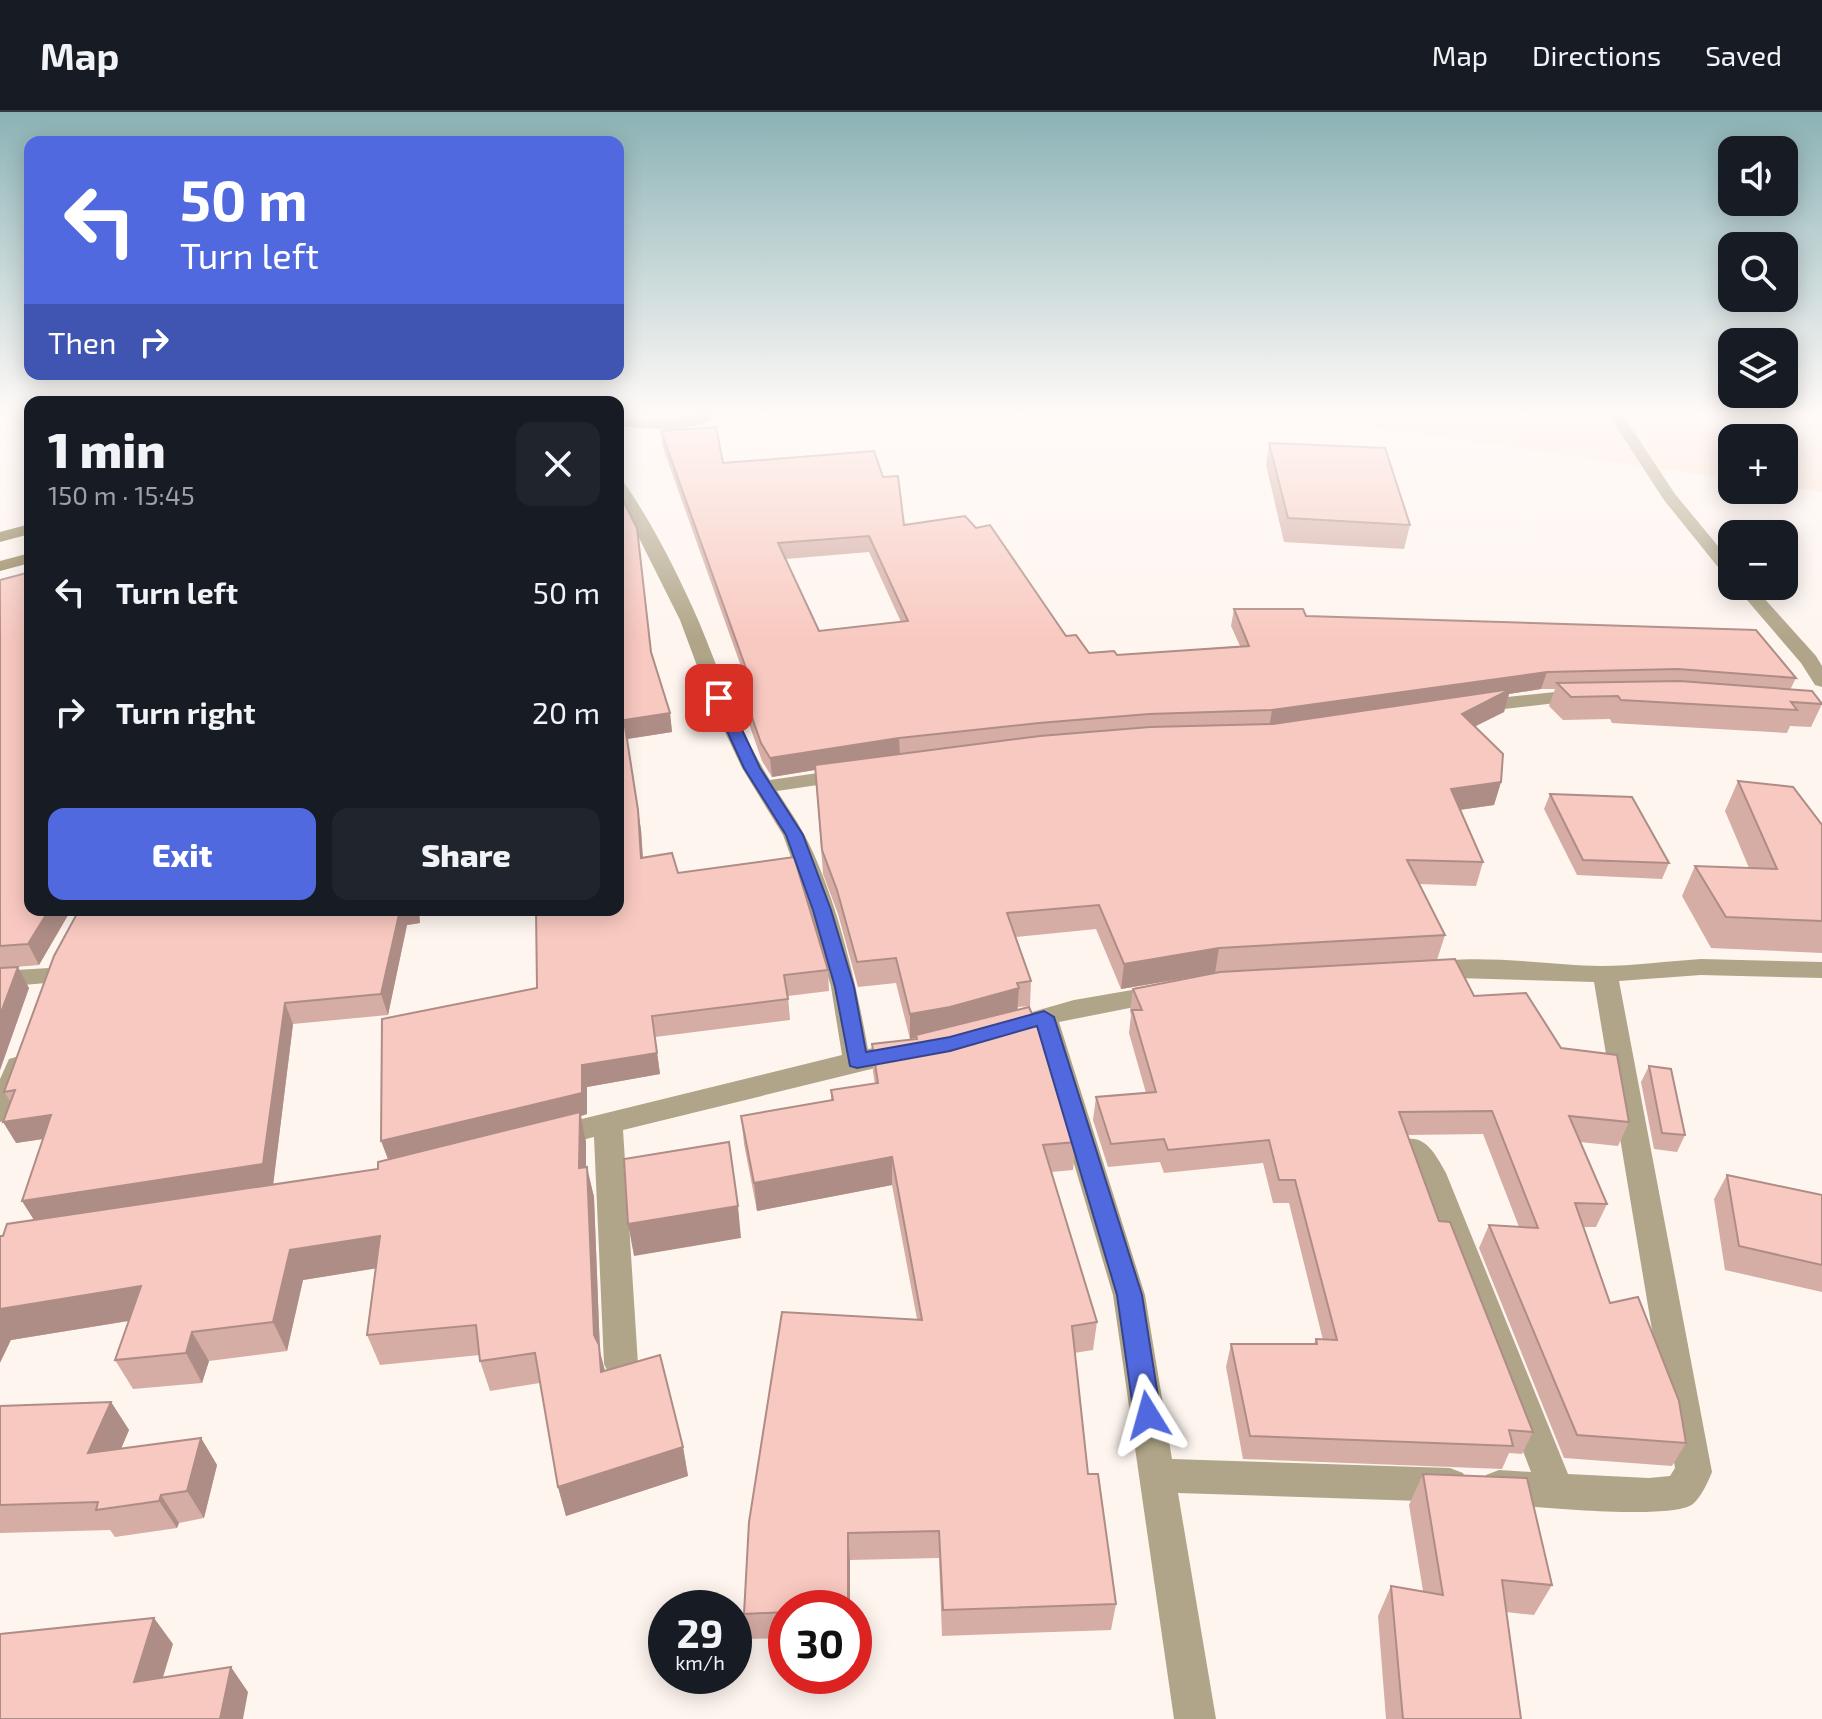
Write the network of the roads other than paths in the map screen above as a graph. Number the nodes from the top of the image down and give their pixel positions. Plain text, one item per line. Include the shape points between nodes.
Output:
1 (1662, 489) edge
2 (626, 508) edge
3 (24, 531) edge
4 (0, 537) edge
5 (1718, 557) edge
6 (24, 560) edge
7 (0, 566) edge
8 (1756, 600) edge
9 (1822, 681) edge
10 (1611, 695) edge
11 (1457, 709) edge
12 (869, 771) edge
13 (764, 787) junction
14 (63, 949) edge
15 (1822, 970) edge
16 (1409, 972) edge
17 (1605, 974) junction
18 (49, 976) junction
19 (0, 979) edge
20 (1184, 990) edge
21 (40, 1002) edge
22 (1044, 1017) junction
23 (977, 1036) edge
24 (27, 1042) edge
25 (935, 1046) edge
26 (857, 1061) junction
27 (0, 1112) edge
28 (608, 1124) junction
29 (529, 1142) edge
30 (1413, 1148) edge
31 (621, 1364) edge
32 (1157, 1475) junction
33 (1556, 1489) junction
34 (1195, 1719) edge

1 - 5 street
2 - 13 street via 689,620 719,698
3 - 4 main road
6 - 7 main road
8 - 9 street
10 - 11 street via 1511,700
12 - 13 street
13 - 26 street via 794,835 822,910 844,987
14 - 18 street
15 - 17 street via 1701,967
16 - 17 street
17 - 33 street via 1694,1472 1680,1492
18 - 19 street
18 - 21 street
20 - 22 street
22 - 23 street
22 - 32 street via 1129,1295
24 - 27 street
25 - 26 street
26 - 28 street
28 - 29 street
28 - 31 street
30 - 33 street via 1431,1173
32 - 33 street
32 - 34 street

